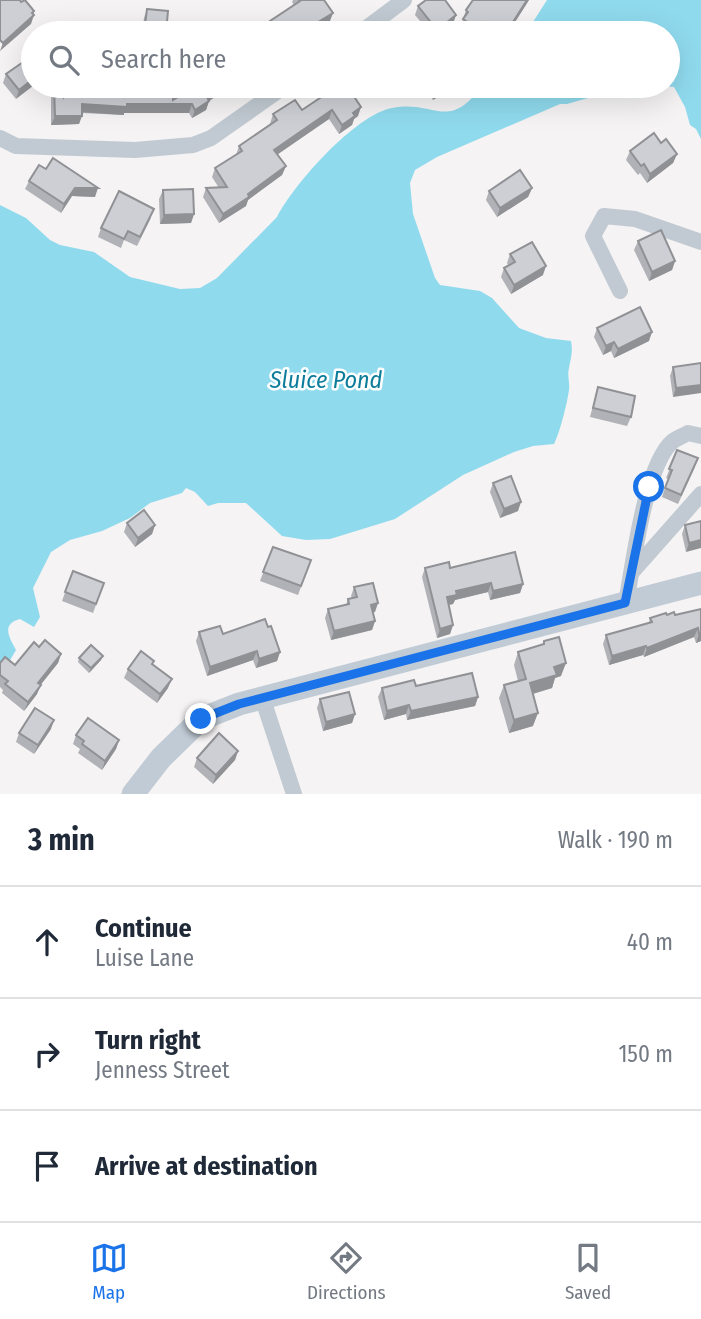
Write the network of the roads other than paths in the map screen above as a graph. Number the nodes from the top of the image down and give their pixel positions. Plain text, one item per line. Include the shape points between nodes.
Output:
1 (404, 0) edge
2 (376, 21) edge
3 (268, 98) edge
4 (0, 138) edge
5 (701, 242) edge
6 (620, 291) dead end
7 (701, 436) edge
8 (701, 494) edge
9 (632, 572) junction
10 (701, 583) edge
11 (625, 603) junction
12 (262, 698) junction
13 (133, 794) edge
14 (294, 794) edge

1 - 2 street
3 - 4 street via 211,138 182,147 16,146
5 - 6 street via 635,219 604,216 593,236
7 - 9 street via 688,433 672,442 661,457 649,487
8 - 9 street
9 - 11 street
10 - 11 street
11 - 12 street
12 - 13 street via 201,719
12 - 14 street

